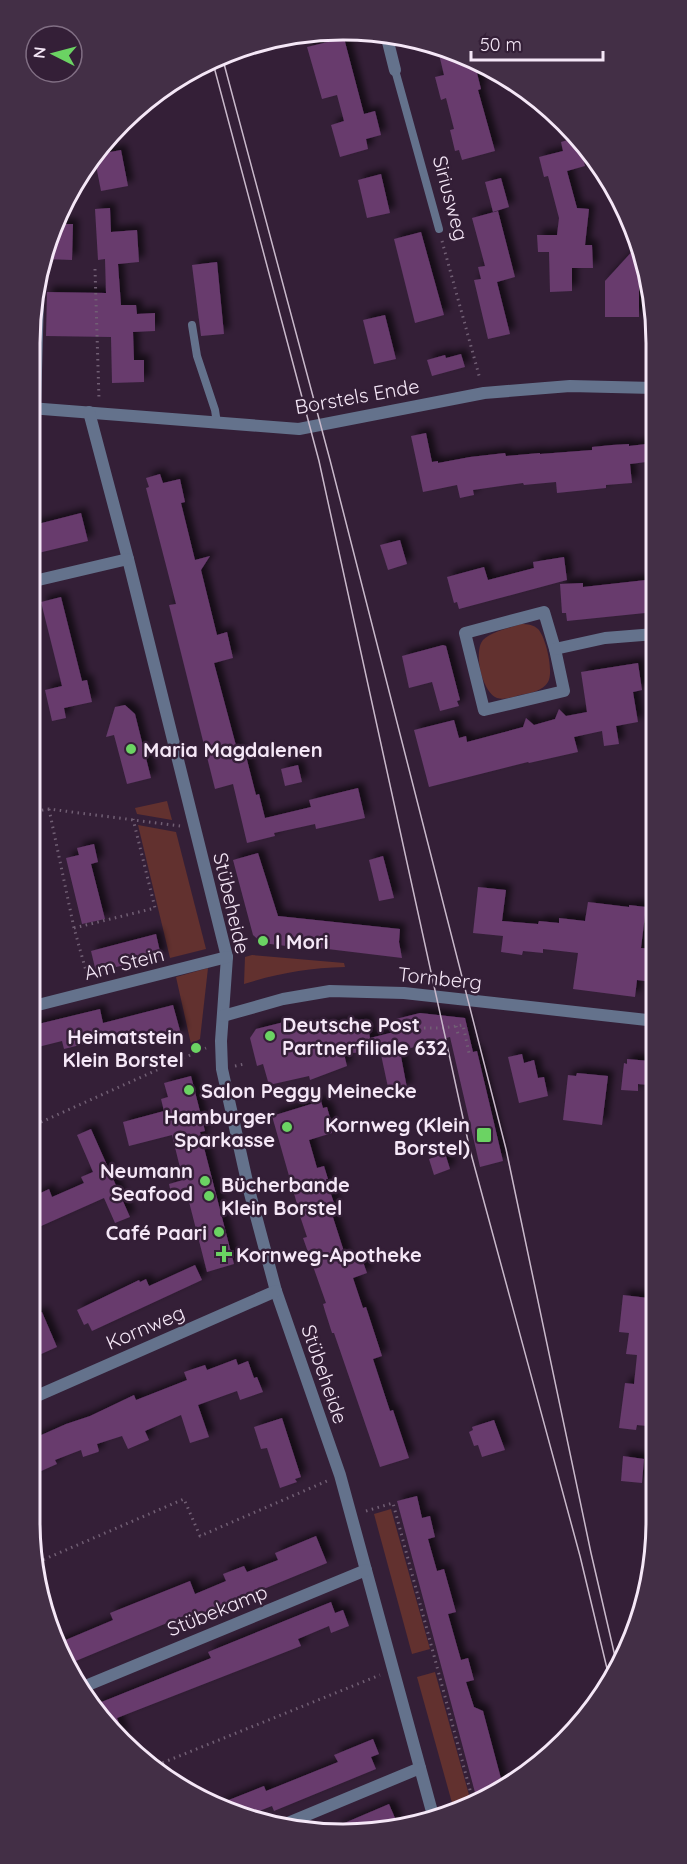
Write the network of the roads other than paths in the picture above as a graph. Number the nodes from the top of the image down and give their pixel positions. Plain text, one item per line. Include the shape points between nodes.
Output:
1 (388, 44) edge
2 (395, 70) joint
3 (439, 229) road end
4 (192, 325) dead end
5 (646, 388) edge
6 (40, 408) edge
7 (94, 412) junction
8 (217, 423) junction
9 (128, 559) junction
10 (40, 580) edge
11 (646, 635) edge
12 (555, 649) junction
13 (227, 957) junction
14 (40, 1004) edge
15 (223, 1016) junction
16 (646, 1019) edge
17 (276, 1291) junction
18 (40, 1396) edge
19 (366, 1570) junction
20 (89, 1684) edge
21 (420, 1768) junction
22 (432, 1810) edge
23 (296, 1820) edge

1 - 2 street, Siriusweg
2 - 3 lane, Siriusweg
4 - 8 lane
5 - 8 street, Borstels Ende via 570,386 484,393 299,429
6 - 7 street, Borstels Ende
7 - 8 street, Borstels Ende
7 - 9 street, Stübeheide
9 - 10 street
9 - 13 street, Stübeheide
11 - 12 street via 605,638
12 - 12 street via 544,612 465,633 484,710 564,691
13 - 14 street, Am Stein
13 - 15 street, Stübeheide
15 - 16 street, Tornberg via 330,991 404,993
15 - 17 street, Stübeheide via 224,1079
17 - 18 street, Kornweg
17 - 19 street, Stübeheide via 340,1476
19 - 20 street, Stübekamp
19 - 21 street, Stübeheide
21 - 22 street, Stübeheide
21 - 23 street

